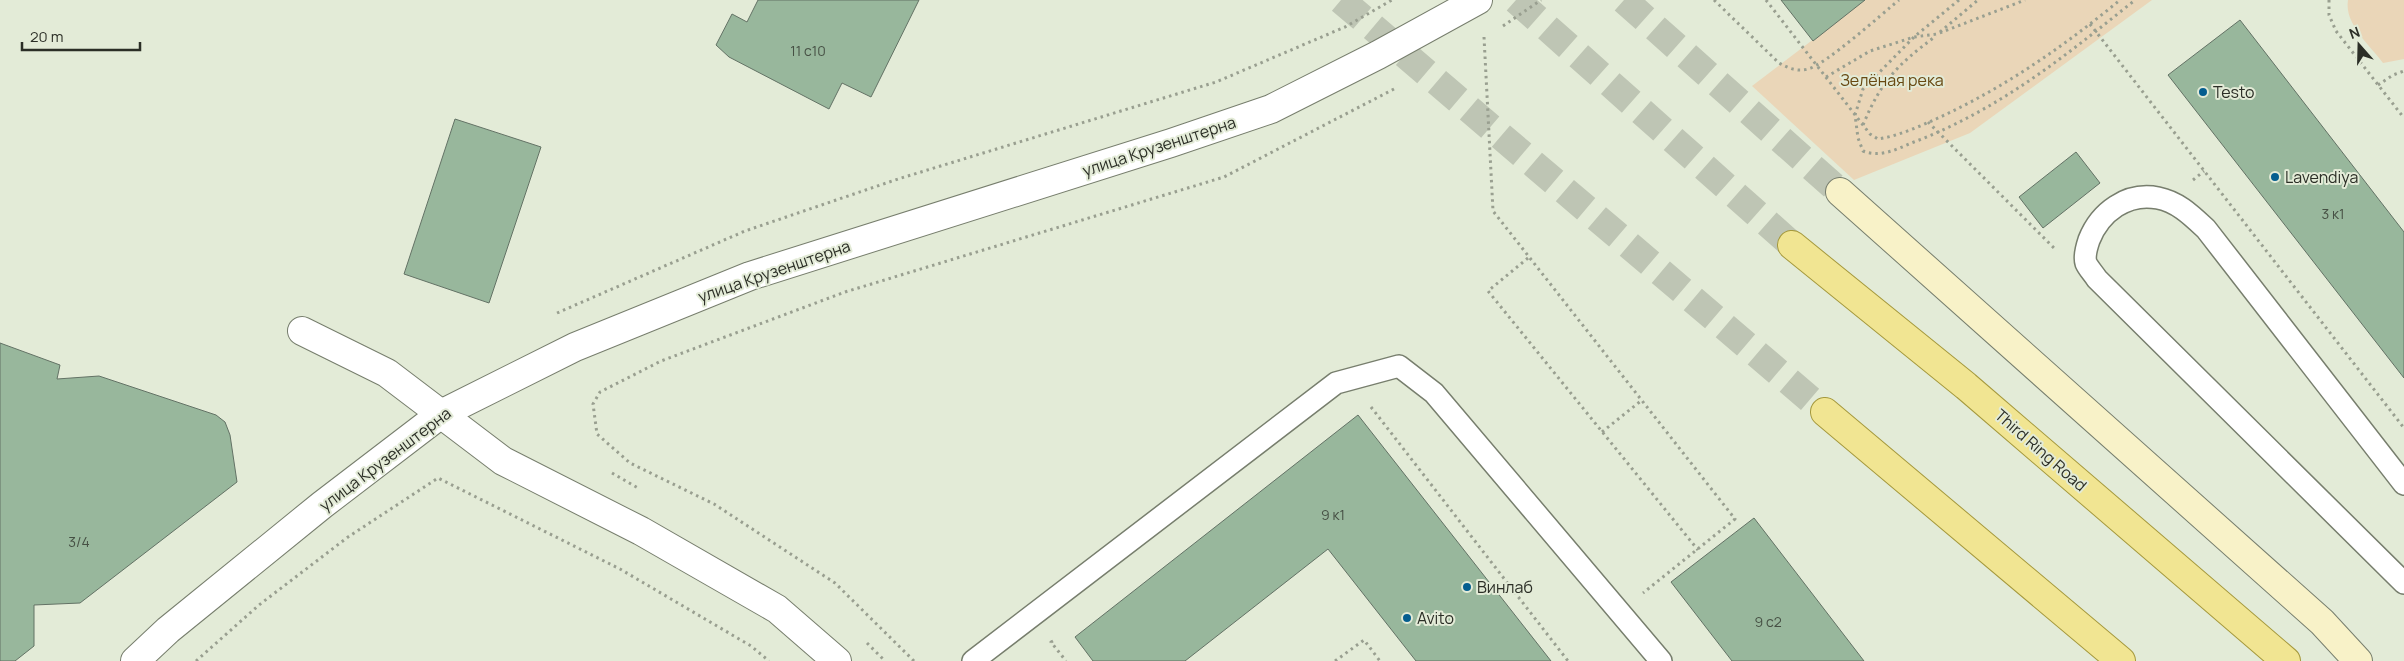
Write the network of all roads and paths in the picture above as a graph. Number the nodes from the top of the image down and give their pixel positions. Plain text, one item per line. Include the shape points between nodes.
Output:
1 (1392, 0) edge
2 (1478, 0) edge
3 (1714, 0) edge
4 (1766, 0) edge
5 (1899, 0) edge
6 (1959, 0) edge
7 (1978, 0) edge
8 (2025, 0) edge
9 (2120, 0) edge
10 (2135, 0) edge
11 (2329, 0) edge
12 (2090, 24) junction
13 (2096, 31) junction
14 (1937, 34) junction
15 (1484, 37) dead end
16 (1914, 37) junction
17 (1817, 66) junction
18 (2404, 71) edge
19 (1826, 77) junction
20 (2378, 85) junction
21 (1855, 115) junction
22 (2404, 118) edge
23 (1928, 122) junction
24 (1863, 125) junction
25 (1939, 133) junction
26 (1840, 192) tunnel mouth
27 (1792, 244) tunnel mouth
28 (1528, 258) junction
29 (2086, 262) junction
30 (557, 313) dead end
31 (302, 331) dead end
32 (600, 392) dead end
33 (1642, 400) junction
34 (1368, 403) dead end
35 (1825, 412) tunnel mouth
36 (441, 414) junction
37 (2404, 428) edge
38 (1602, 432) junction
39 (2404, 484) edge
40 (1698, 550) junction
41 (2404, 583) edge
42 (1620, 612) junction
43 (1059, 636) dead end
44 (135, 661) edge
45 (196, 661) edge
46 (769, 661) edge
47 (837, 661) edge
48 (914, 661) edge
49 (973, 661) edge
50 (1066, 661) edge
51 (1335, 661) edge
52 (1380, 661) edge
53 (1568, 661) edge
54 (1661, 661) edge
55 (2121, 661) edge
56 (2286, 661) edge
57 (2358, 661) edge

1 - 30 path via 1345,27 1216,82 898,179 745,231
2 - 36 street, улица Крузенштерна via 1271,109 750,276 575,347
3 - 17 path via 1779,63 1798,70
4 - 17 path
5 - 17 path
6 - 16 path
7 - 14 path
8 - 14 path
9 - 12 path
10 - 13 path
11 - 20 path via 2329,15 2336,31
12 - 13 path
12 - 23 path via 1992,92
13 - 25 path via 1992,107
13 - 37 path
14 - 16 path
14 - 24 path via 1905,58 1887,79
15 - 28 path via 1493,211
16 - 19 path via 1870,51
16 - 21 path via 1863,89
17 - 19 path
18 - 20 path
19 - 21 path
20 - 22 path
21 - 24 path
21 - 25 path via 1863,151 1875,155
23 - 24 path via 1878,139
23 - 25 path
25 - 29 path via 2049,245
26 - 57 street via 2322,622
27 - 56 main road, Third Ring Road via 1966,386
28 - 33 path
28 - 38 path via 1488,291
29 - 39 lane via 2087,246 2094,228 2104,214 2118,205 2136,198 2156,197 2173,202 2186,211 2206,229
29 - 41 lane via 2097,279
31 - 36 street via 387,374
32 - 48 path via 594,404 597,434 630,463 714,504 835,583
33 - 38 path
33 - 40 path via 1735,520
34 - 53 path
35 - 55 main road
36 - 44 street, улица Крузенштерна via 322,505 168,630
36 - 47 street via 503,461 641,531 777,609
38 - 40 path
40 - 42 path
42 - 49 lane via 1434,393 1399,366 1336,383
42 - 54 lane
43 - 50 path via 1051,642
45 - 46 path via 259,606 348,537 438,478 620,569 751,646
51 - 52 path via 1364,640

